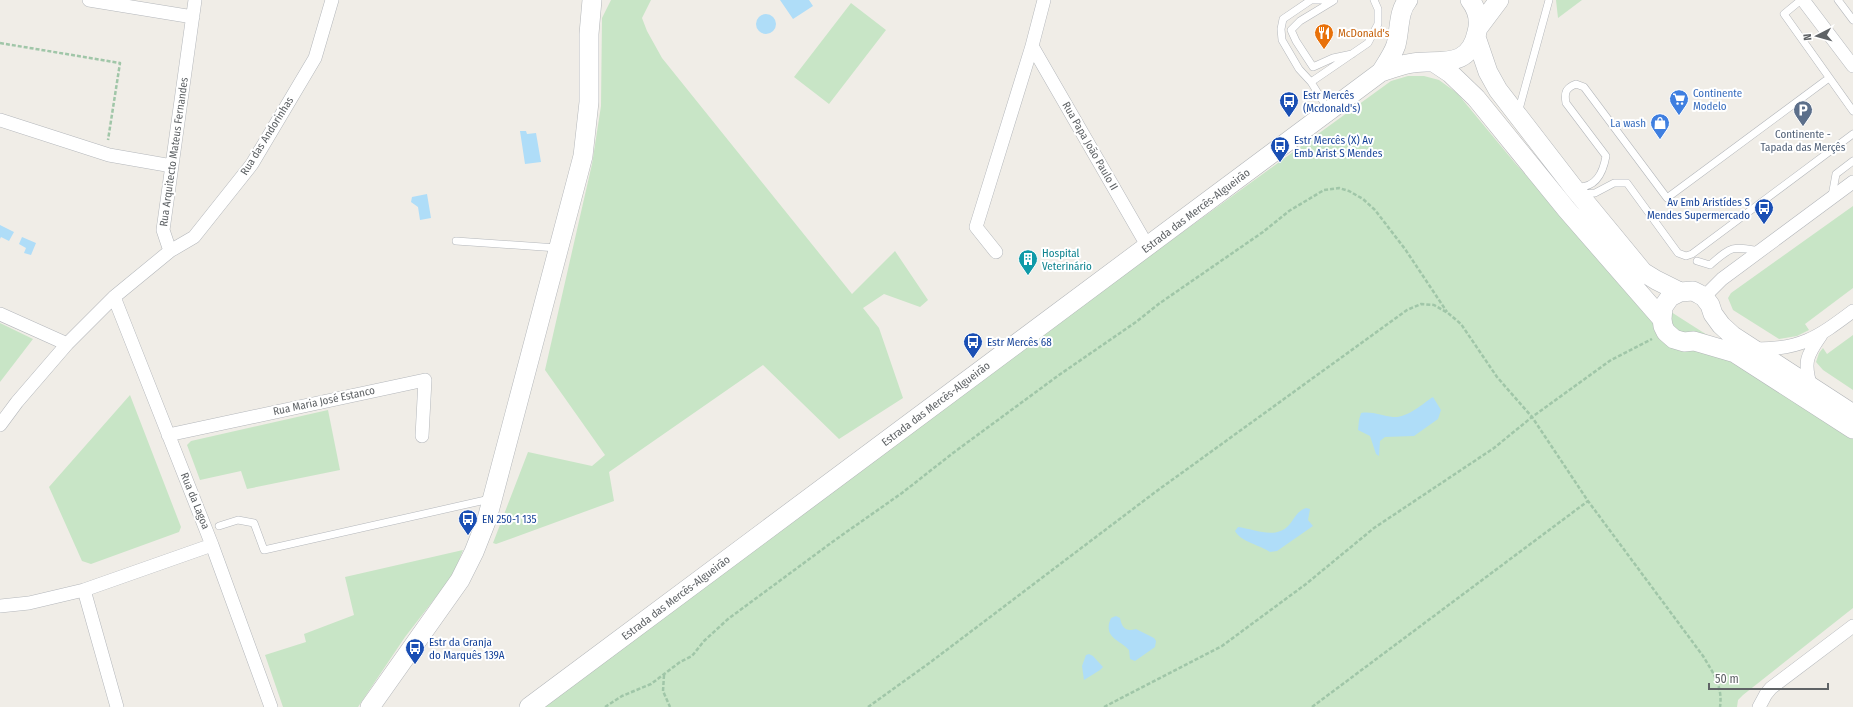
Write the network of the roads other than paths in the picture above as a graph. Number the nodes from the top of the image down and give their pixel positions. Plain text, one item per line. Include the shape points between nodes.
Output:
1 (89, 0) edge
2 (195, 0) edge
3 (332, 0) edge
4 (592, 0) edge
5 (1044, 0) edge
6 (1334, 0) edge
7 (1374, 0) edge
8 (1470, 0) edge
9 (1500, 0) edge
10 (1549, 0) edge
11 (1802, 0) edge
12 (1838, 0) edge
13 (1402, 11) edge
14 (193, 17) junction
15 (1853, 20) edge
16 (1477, 33) junction
17 (1032, 46) junction
18 (1352, 54) junction
19 (1851, 61) edge
20 (1432, 63) junction
21 (1381, 72) junction
22 (1829, 78) junction
23 (1311, 82) junction
24 (1329, 111) junction
25 (1853, 111) edge
26 (1517, 117) junction
27 (0, 120) edge
28 (1853, 134) edge
29 (1853, 161) edge
30 (172, 166) junction
31 (1539, 174) junction
32 (1853, 182) edge
33 (1571, 192) junction
34 (1832, 198) junction
35 (456, 241) dead end
36 (1148, 247) junction
37 (559, 248) junction
38 (170, 251) junction
39 (1760, 251) junction
40 (996, 252) dead end
41 (1697, 261) dead end
42 (1680, 292) junction
43 (114, 297) junction
44 (1704, 297) junction
45 (1853, 311) edge
46 (0, 314) edge
47 (1713, 314) junction
48 (1664, 325) junction
49 (1822, 334) junction
50 (1694, 341) junction
51 (67, 344) junction
52 (1753, 349) junction
53 (1810, 387) junction
54 (1853, 414) edge
55 (0, 425) edge
56 (1853, 429) edge
57 (168, 435) junction
58 (422, 436) dead end
59 (492, 499) junction
60 (219, 526) dead end
61 (212, 545) junction
62 (84, 590) junction
63 (0, 606) edge
64 (1853, 626) edge
65 (118, 707) edge
66 (271, 707) edge
67 (370, 707) edge
68 (529, 707) edge
69 (1759, 707) edge

1 - 14 street
2 - 14 street, Rua Arquitecto Mateus Fernandes
3 - 38 street, Rua das Andorinhas via 315,58 252,164 194,237
4 - 37 street via 587,130 579,176
5 - 17 street
6 - 18 lane via 1300,21 1292,30 1313,67 1333,58
6 - 23 lane via 1311,0 1283,19 1282,40 1299,69
7 - 18 lane via 1378,9 1378,24 1368,43
8 - 16 street via 1477,14
9 - 16 street, Estrada das Mercês-Algueirão
10 - 26 lane
11 - 19 street
11 - 22 lane via 1784,14
12 - 15 lane
13 - 20 street, Estrada das Mercês-Algueirão via 1403,39 1418,57
13 - 21 street, Estrada das Mercês-Algueirão via 1395,47
14 - 30 street, Rua Arquitecto Mateus Fernandes
16 - 20 street, Estrada das Mercês-Algueirão via 1470,49 1460,57 1448,62
16 - 26 street via 1488,72
17 - 36 street, Rua Papa João Paulo II
17 - 40 street via 976,227
18 - 23 lane
20 - 21 street, Estrada das Mercês-Algueirão via 1402,65
20 - 31 street via 1466,87
21 - 24 street, Estrada das Mercês-Algueirão
22 - 25 lane
22 - 33 lane via 1667,198 1584,87 1576,84 1569,87 1564,94 1566,103 1606,156 1603,169 1596,181 1590,186
23 - 24 lane
24 - 36 street, Estrada das Mercês-Algueirão
26 - 33 street
27 - 30 street via 105,154
28 - 33 lane via 1686,256 1678,253 1627,183 1614,184 1595,193
29 - 34 lane via 1836,174
30 - 38 street, Rua Arquitecto Mateus Fernandes via 163,230
31 - 33 lane
31 - 48 street
32 - 34 street
33 - 42 street via 1643,272
34 - 39 street
35 - 37 lane
36 - 68 street, Estrada das Mercês-Algueirão
37 - 59 street
38 - 43 street
39 - 41 lane via 1740,248 1728,250 1710,265
39 - 44 street via 1722,279
42 - 44 street via 1693,291
42 - 48 street via 1670,298 1663,307
43 - 51 street
43 - 57 street, Rua da Lagoa
44 - 47 street
45 - 49 street
46 - 51 street
47 - 50 street via 1711,326 1705,335
47 - 52 street via 1727,330
48 - 50 street via 1674,339
49 - 52 street via 1784,348
49 - 53 street via 1806,362
50 - 56 street via 1735,353
51 - 55 street
52 - 53 street
53 - 54 street
57 - 58 street, Rua Maria José Estanco via 425,380
57 - 61 street, Rua da Lagoa
59 - 60 lane via 264,550 254,523 238,520
59 - 67 street via 481,535 460,580
61 - 62 street
61 - 66 street, Rua da Lagoa
62 - 63 street via 29,603
62 - 65 street
64 - 69 street via 1771,688

